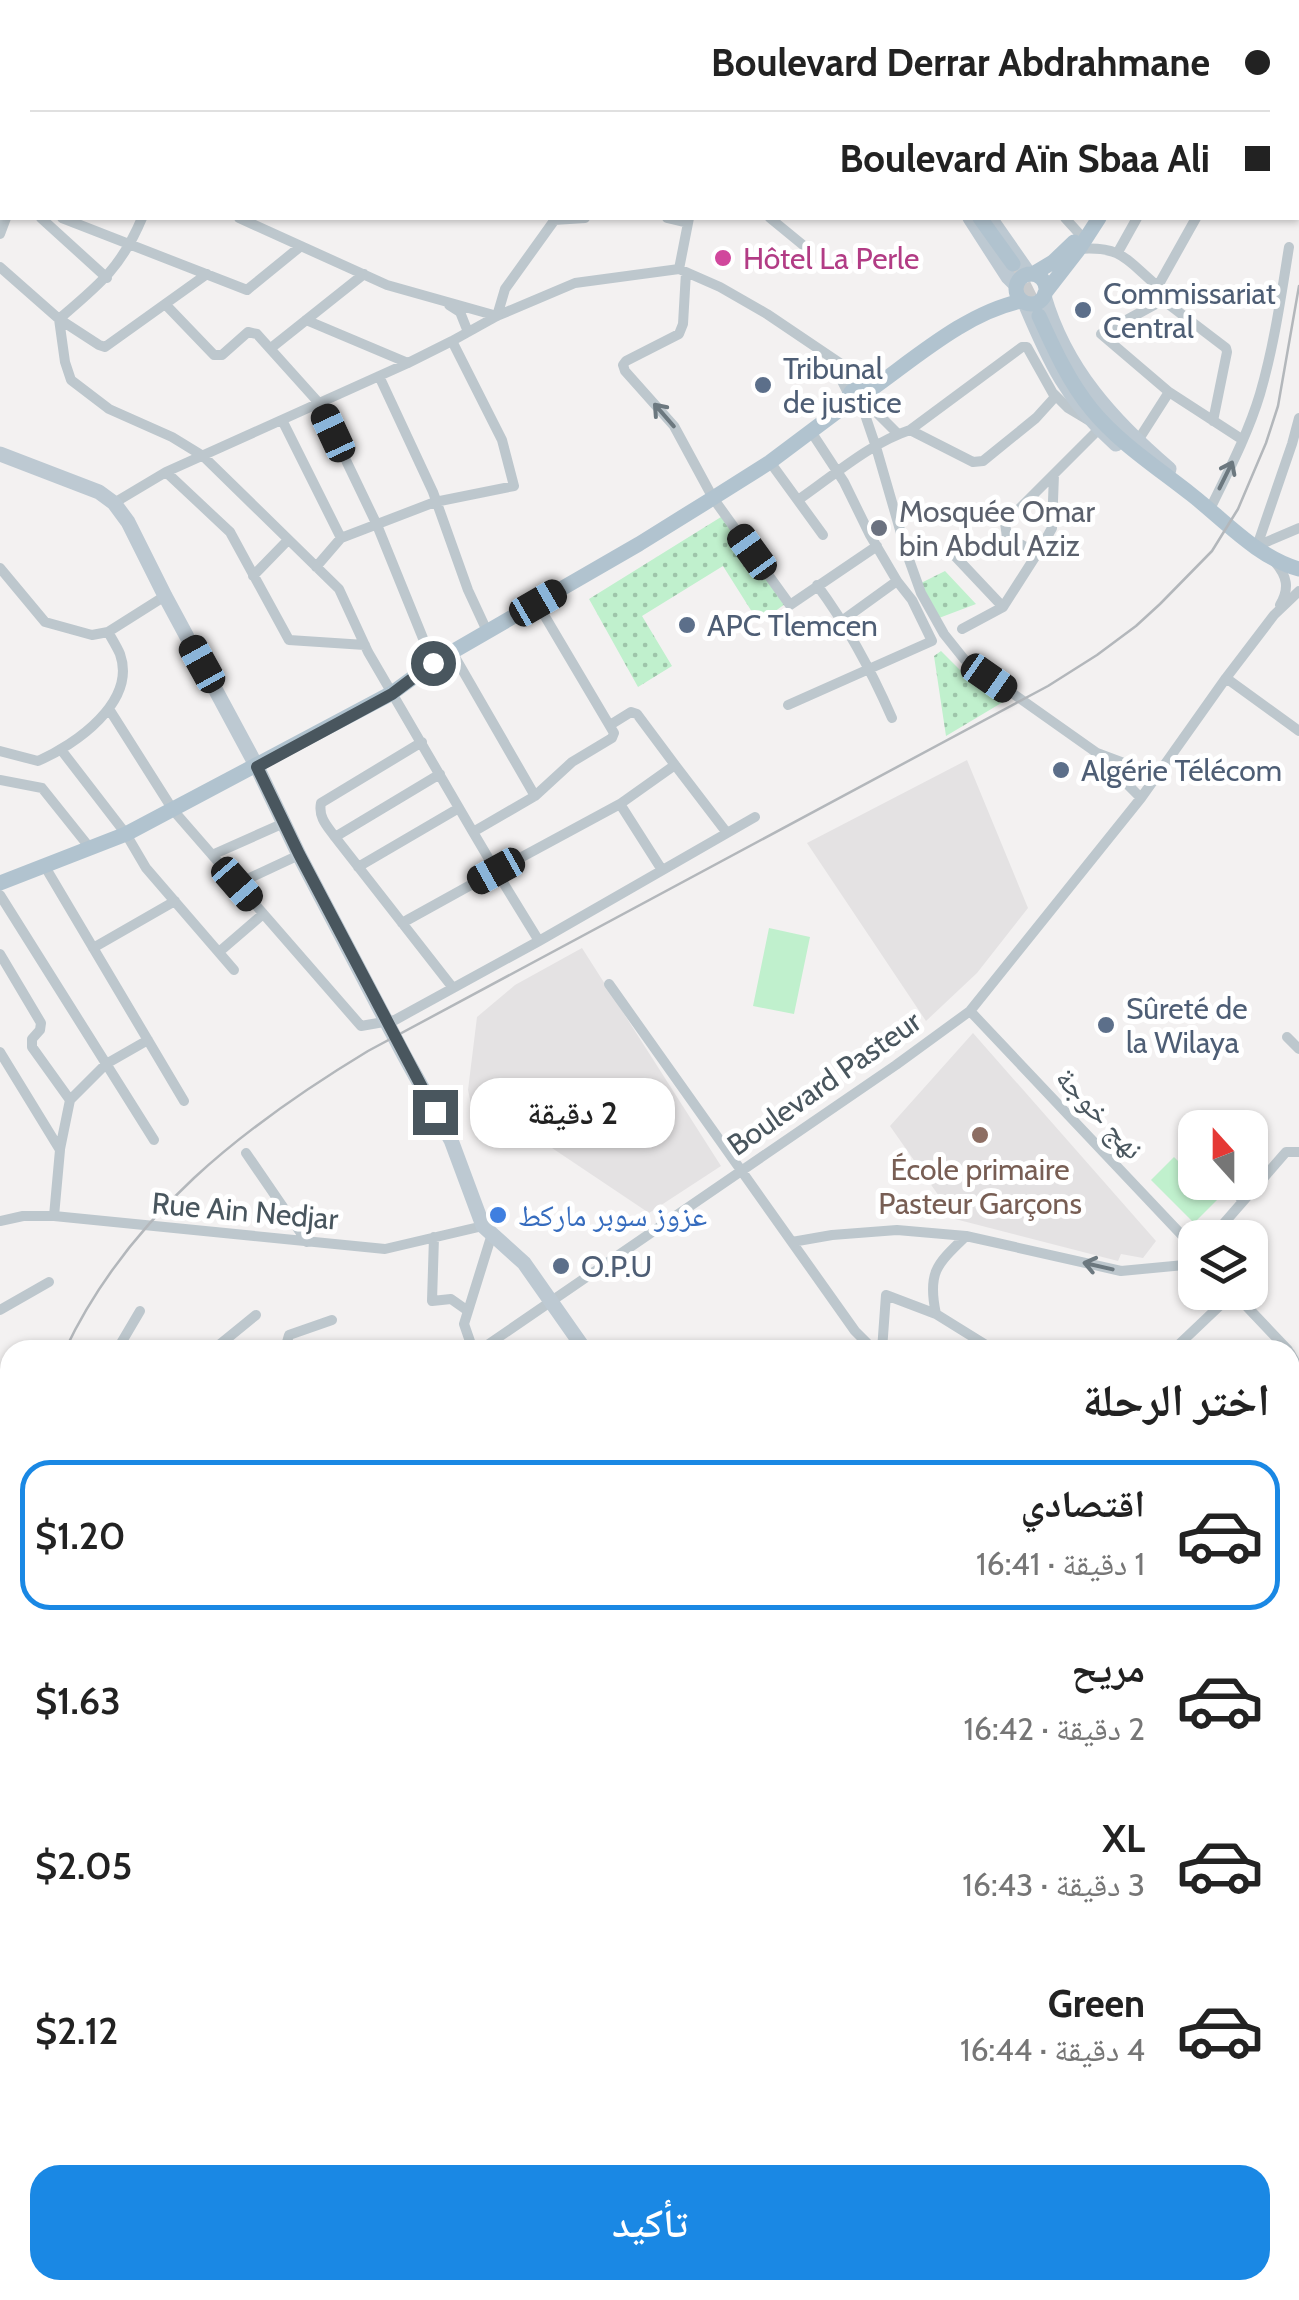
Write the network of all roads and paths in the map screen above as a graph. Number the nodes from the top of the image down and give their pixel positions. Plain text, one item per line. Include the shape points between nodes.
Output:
1 (44, 220) edge
2 (68, 220) edge
3 (141, 220) edge
4 (243, 220) edge
5 (553, 220) edge
6 (689, 220) edge
7 (772, 220) edge
8 (971, 220) edge
9 (981, 220) edge
10 (991, 220) edge
11 (1136, 220) edge
12 (1195, 220) edge
13 (1080, 231) edge
14 (132, 243) junction
15 (301, 246) junction
16 (1288, 248) dead end
17 (809, 250) dead end
18 (1118, 252) junction
19 (1013, 264) tunnel mouth
20 (0, 267) edge
21 (682, 271) junction
22 (207, 274) junction
23 (364, 274) junction
24 (1031, 274) junction
25 (107, 278) junction
26 (1019, 294) junction
27 (1044, 295) junction
28 (426, 296) junction
29 (165, 304) junction
30 (497, 316) junction
31 (1039, 316) tunnel mouth
32 (58, 320) junction
33 (306, 320) junction
34 (468, 332) junction
35 (452, 341) junction
36 (271, 348) junction
37 (408, 362) junction
38 (1052, 364) junction
39 (379, 376) junction
40 (1170, 392) junction
41 (1055, 397) junction
42 (859, 398) junction
43 (318, 402) junction
44 (1299, 419) edge
45 (282, 420) junction
46 (1213, 420) junction
47 (1095, 426) junction
48 (810, 430) junction
49 (910, 430) junction
50 (898, 434) junction
51 (1243, 440) junction
52 (1136, 442) junction
53 (876, 446) junction
54 (0, 454) edge
55 (203, 456) junction
56 (770, 462) junction
57 (166, 472) junction
58 (838, 473) junction
59 (1054, 474) junction
60 (713, 498) junction
61 (1196, 498) junction
62 (798, 500) junction
63 (435, 502) junction
64 (114, 504) junction
65 (1212, 511) junction
66 (376, 525) junction
67 (1299, 528) edge
68 (824, 534) dead end
69 (340, 538) junction
70 (288, 540) junction
71 (878, 546) junction
72 (1256, 546) junction
73 (1038, 553) junction
74 (953, 554) dead end
75 (1271, 557) junction
76 (316, 567) junction
77 (0, 568) edge
78 (1299, 568) edge
79 (253, 576) junction
80 (898, 581) junction
81 (816, 585) junction
82 (1299, 591) edge
83 (165, 596) junction
84 (538, 603) junction
85 (1003, 607) junction
86 (1274, 615) junction
87 (843, 620) junction
88 (962, 629) dead end
89 (108, 632) junction
90 (487, 632) junction
91 (365, 645) junction
92 (452, 652) junction
93 (433, 663) junction
94 (871, 668) junction
95 (1226, 678) junction
96 (392, 694) junction
97 (788, 705) dead end
98 (109, 710) junction
99 (892, 718) dead end
100 (610, 724) junction
101 (1299, 731) edge
102 (422, 742) junction
103 (62, 751) junction
104 (0, 752) edge
105 (1097, 753) junction
106 (38, 761) junction
107 (675, 765) junction
108 (257, 767) junction
109 (440, 774) junction
110 (1156, 774) junction
111 (0, 780) edge
112 (29, 785) junction
113 (536, 796) junction
114 (1142, 798) junction
115 (620, 804) junction
116 (459, 808) junction
117 (173, 810) junction
118 (755, 817) dead end
119 (284, 822) junction
120 (473, 832) junction
121 (727, 833) junction
122 (126, 834) junction
123 (336, 837) junction
124 (90, 848) junction
125 (299, 854) junction
126 (212, 856) junction
127 (44, 866) junction
128 (358, 867) junction
129 (662, 870) junction
130 (496, 871) junction
131 (0, 883) edge
132 (237, 884) junction
133 (0, 895) edge
134 (176, 902) junction
135 (263, 914) junction
136 (402, 923) junction
137 (539, 941) junction
138 (93, 948) junction
139 (219, 952) junction
140 (0, 954) edge
141 (234, 970) dead end
142 (609, 984) dead end
143 (453, 988) junction
144 (970, 1011) junction
145 (1287, 1037) dead end
146 (148, 1040) junction
147 (1299, 1049) edge
148 (0, 1052) edge
149 (106, 1064) junction
150 (70, 1100) junction
151 (184, 1101) dead end
152 (154, 1140) dead end
153 (60, 1150) junction
154 (1299, 1152) edge
155 (246, 1153) dead end
156 (740, 1170) junction
157 (1268, 1172) edge
158 (1242, 1200) edge
159 (54, 1216) junction
160 (1225, 1220) edge
161 (0, 1222) edge
162 (487, 1230) junction
163 (1178, 1231) edge
164 (966, 1236) junction
165 (434, 1237) junction
166 (306, 1242) junction
167 (792, 1242) junction
168 (1178, 1265) edge
169 (49, 1282) dead end
170 (548, 1301) junction
171 (0, 1310) edge
172 (1216, 1310) edge
173 (1249, 1310) edge
174 (140, 1311) dead end
175 (468, 1311) junction
176 (936, 1314) junction
177 (256, 1315) dead end
178 (332, 1320) dead end
179 (1192, 1334) junction
180 (123, 1340) edge
181 (225, 1340) edge
182 (288, 1340) edge
183 (472, 1340) edge
184 (491, 1340) edge
185 (576, 1340) edge
186 (865, 1340) edge
187 (883, 1340) edge
188 (978, 1340) edge
189 (1185, 1340) edge
190 (1194, 1340) edge
191 (1278, 1340) edge

1 - 25 street
2 - 14 street
3 - 14 street
4 - 15 street
5 - 30 street via 506,289
6 - 21 street
7 - 17 street
8 - 26 main road
9 - 19 main road
10 - 24 main road
11 - 18 street
12 - 18 street via 1159,284
13 - 18 street via 1100,248
13 - 24 main road via 1053,262
13 - 27 main road
14 - 22 street
14 - 25 street
15 - 22 street via 247,290
15 - 23 street
16 - 51 street via 1273,342
20 - 32 street
21 - 30 street via 575,283
21 - 42 street via 768,314 830,358
60 -> 21 street via 674,426 623,364 679,334
22 - 29 street
23 - 28 street
23 - 33 street
24 - 26 main road via 1022,276
24 - 27 main road via 1042,278
25 - 32 street
26 - 27 main road via 1033,304
26 - 38 main road
26 - 42 main road
27 - 52 main road via 1080,376
28 - 30 street
28 - 34 street via 460,312
29 - 32 street via 104,346
29 - 36 street via 214,355 248,332
30 - 34 street
31 - 61 main road via 1101,421
32 - 55 street via 71,380 109,410
33 - 36 street
33 - 37 street
34 - 35 street
35 - 37 street
35 - 63 street via 502,440 515,483
36 - 43 street
37 - 39 street
38 - 41 street
38 - 47 main road
39 - 43 street
39 - 63 street
40 - 46 street
40 - 46 street via 1101,334 1163,300 1226,348
40 - 52 street
41 - 47 street
41 - 49 street via 983,460 973,462
41 - 49 street via 1024,346
42 - 48 main road
42 - 50 street
42 - 53 street
43 - 45 street
43 - 66 street
44 - 72 street
45 - 55 street
45 - 69 street
46 - 51 street
47 - 59 street
47 - 61 main road
48 - 56 main road
48 - 58 street
49 - 50 street
50 - 53 street
65 -> 51 street
52 - 61 main road
53 - 58 street
53 - 105 street via 921,593 944,634 964,659
54 - 64 main road
55 - 57 street
55 - 70 street
56 - 60 main road
56 - 62 street
57 - 64 street
57 - 79 street via 230,532
58 - 62 street
58 - 71 street
59 - 73 street via 1052,528
59 - 73 street via 1005,522 1007,536
60 - 81 street via 790,605
60 - 84 main road
61 - 65 main road
62 - 68 street
63 - 66 street
63 - 90 street
64 - 83 main road
65 - 72 main road
66 - 69 street
66 - 93 street
67 - 72 street
69 - 76 street
70 - 76 street
70 - 79 street
71 - 80 street
71 - 81 street
72 - 75 main road
73 - 85 street
74 - 85 street
75 - 78 main road
75 - 86 street via 1287,586
76 - 91 street via 339,589
77 - 89 street via 45,622 92,635
79 - 91 street via 289,640
80 - 87 street
80 - 94 street via 932,641
81 - 87 street
82 - 86 street, Boulevard Pasteur
83 - 89 street
83 - 108 main road
84 - 90 main road
84 - 100 street
85 - 88 street
86 - 95 street, Boulevard Pasteur
87 - 94 street
89 - 98 street via 122,669
90 - 92 main road
91 - 96 street
92 - 93 main road
92 - 113 street
93 - 96 main road
94 - 97 street
94 - 99 street
95 - 101 street
95 - 110 street, Boulevard Pasteur
96 - 102 street
96 - 108 main road
98 - 103 street
98 - 117 street
100 - 107 street via 637,714
100 - 113 street via 612,738 572,762
102 - 109 street
102 - 123 street via 320,803
103 - 106 street
103 - 122 street
104 - 106 street
105 - 110 street
105 - 114 street
106 - 112 street
107 - 115 street
107 - 121 street
108 - 117 main road
108 - 119 main road
109 - 116 street
109 - 123 street
110 - 114 street, Boulevard Pasteur
111 - 112 street
112 - 124 street via 42,788
113 - 120 street
114 - 144 street, Boulevard Pasteur
115 - 129 street
115 - 130 street
116 - 120 street
116 - 128 street
117 - 122 main road
117 - 126 street
118 - 121 street
119 - 125 main road
119 - 126 street
120 - 130 street
121 - 129 street
122 - 124 main road
122 - 134 street
123 - 128 street
124 - 127 main road
125 - 132 street
125 - 162 main road via 451,1140
126 - 132 street
127 - 131 main road
127 - 138 street
128 - 136 street
129 - 137 street
130 - 136 street
130 - 137 street
132 - 135 street
133 - 149 street
134 - 138 street
134 - 139 street
135 - 139 street
135 - 143 street via 361,1026 395,1020
136 - 143 street
137 - 143 street
138 - 146 street
139 - 141 street
140 - 150 street via 41,1023 32,1046
142 - 156 street
144 - 156 street, Boulevard Pasteur
144 - 163 street, نهج خوجة
145 - 147 street
146 - 149 street
146 - 151 street
148 - 153 street
149 - 150 street
149 - 152 street
150 - 153 street
153 - 159 street
154 - 157 street via 1286,1152
155 - 166 street
156 - 167 street
156 - 170 street, Boulevard Pasteur
158 - 160 street
159 - 161 street, Rue Ain Nedjar
159 - 166 street, Rue Ain Nedjar
162 - 165 street, Rue Ain Nedjar
162 - 170 main road via 524,1263
162 - 175 street
164 - 167 street via 897,1230
168 -> 164 street via 1121,1270
164 - 176 street via 938,1264 931,1292
165 - 166 street, Rue Ain Nedjar via 385,1249
165 - 175 street via 432,1301 450,1299
167 - 186 street
169 - 171 street
170 - 184 street, Boulevard Pasteur
170 - 185 main road
172 - 179 street
173 - 191 street
174 - 180 street
175 - 183 street via 464,1324
176 - 187 street via 886,1295
176 - 188 street
177 - 181 street
178 - 182 street
179 - 189 street
179 - 190 street

